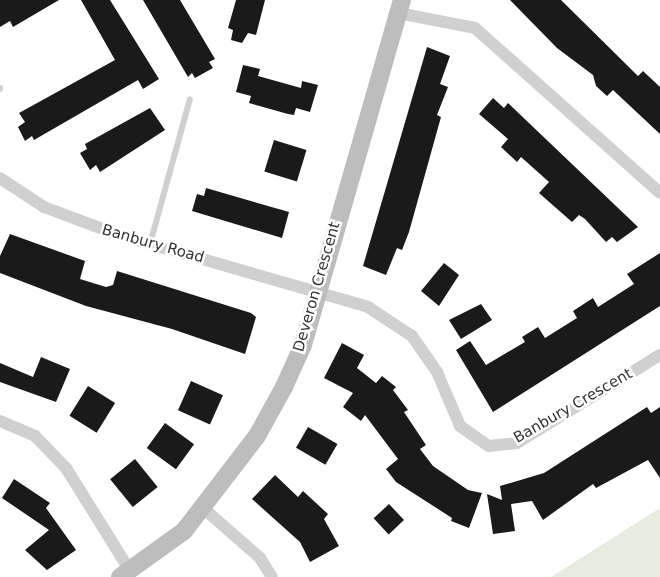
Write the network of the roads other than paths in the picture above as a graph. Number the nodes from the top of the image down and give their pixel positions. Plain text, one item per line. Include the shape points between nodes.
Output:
1 (400, 6) edge
2 (190, 99) dead end
3 (0, 178) edge
4 (660, 193) edge
5 (150, 244) junction
6 (315, 289) junction
7 (660, 355) edge
8 (0, 421) edge
9 (202, 507) junction
10 (125, 574) edge
11 (272, 577) edge

1 - 4 street via 475,28
1 - 6 street, Deveron Crescent
2 - 5 lane
3 - 5 street, Banbury Road via 44,207
5 - 6 street, Banbury Road
6 - 7 street, Banbury Crescent via 368,307 412,336 437,372 460,426 489,446 518,443
6 - 9 street, Deveron Crescent via 303,344 284,387 257,436
8 - 10 street via 35,436 66,468
9 - 10 street, Deveron Crescent via 184,531
9 - 11 street via 260,558

